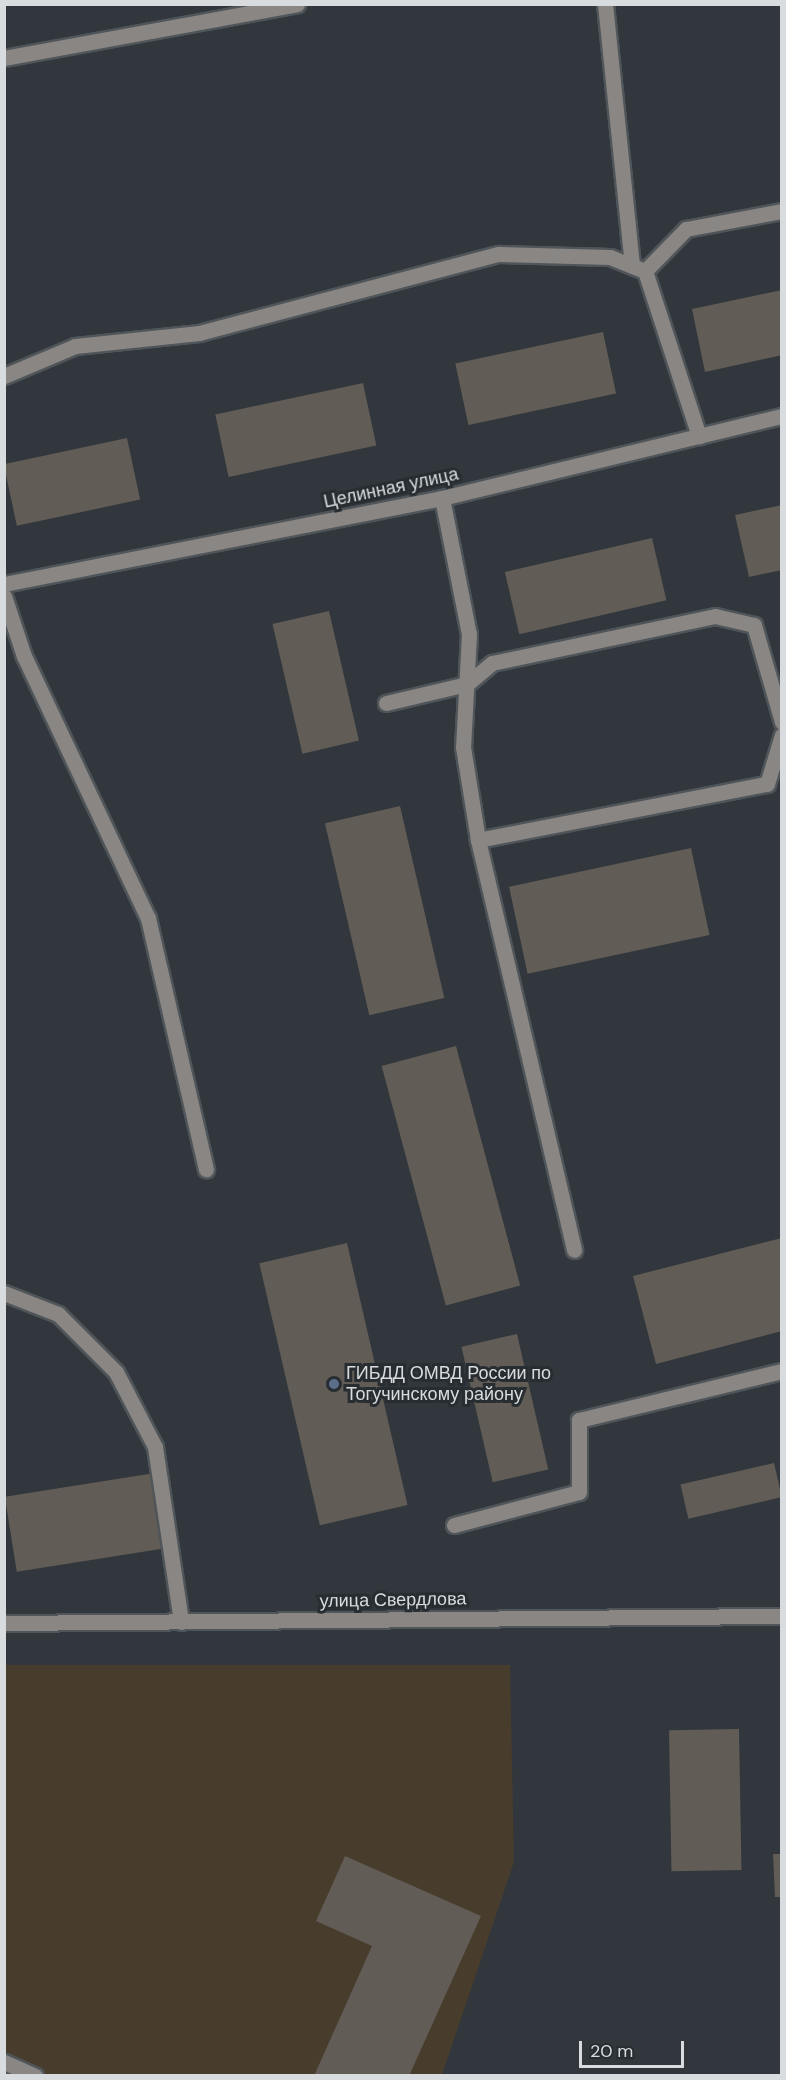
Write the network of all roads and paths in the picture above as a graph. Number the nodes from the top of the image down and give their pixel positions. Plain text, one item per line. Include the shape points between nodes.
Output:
1 (297, 4) edge
2 (605, 4) edge
3 (292, 5) edge
4 (4, 58) edge
5 (782, 211) edge
6 (638, 268) junction
7 (4, 376) edge
8 (782, 416) edge
9 (699, 436) junction
10 (442, 498) junction
11 (4, 584) edge
12 (4, 596) edge
13 (466, 684) junction
14 (386, 703) dead end
15 (782, 722) edge
16 (782, 735) edge
17 (478, 840) junction
18 (206, 1170) dead end
19 (574, 1250) dead end
20 (4, 1293) edge
21 (782, 1371) edge
22 (454, 1525) dead end
23 (782, 1616) edge
24 (181, 1622) junction
25 (4, 1623) edge
26 (4, 2062) edge
27 (35, 2076) edge

1 - 3 street
2 - 6 street
3 - 4 street
5 - 6 street via 686,229
6 - 7 street via 610,257 499,254 199,333 75,346
6 - 9 street
8 - 9 street, Целинная улица
9 - 10 street, Целинная улица
10 - 11 street, Целинная улица
10 - 13 street via 470,634
12 - 18 street via 24,656 148,918
13 - 14 street
13 - 15 street via 492,663 715,616 754,625
13 - 17 street via 463,747
16 - 17 street via 767,784
17 - 19 street
20 - 24 street via 58,1314 116,1372 155,1447
21 - 22 street via 579,1420 579,1492
23 - 24 street, улица Свердлова
24 - 25 street, улица Свердлова
26 - 27 street

